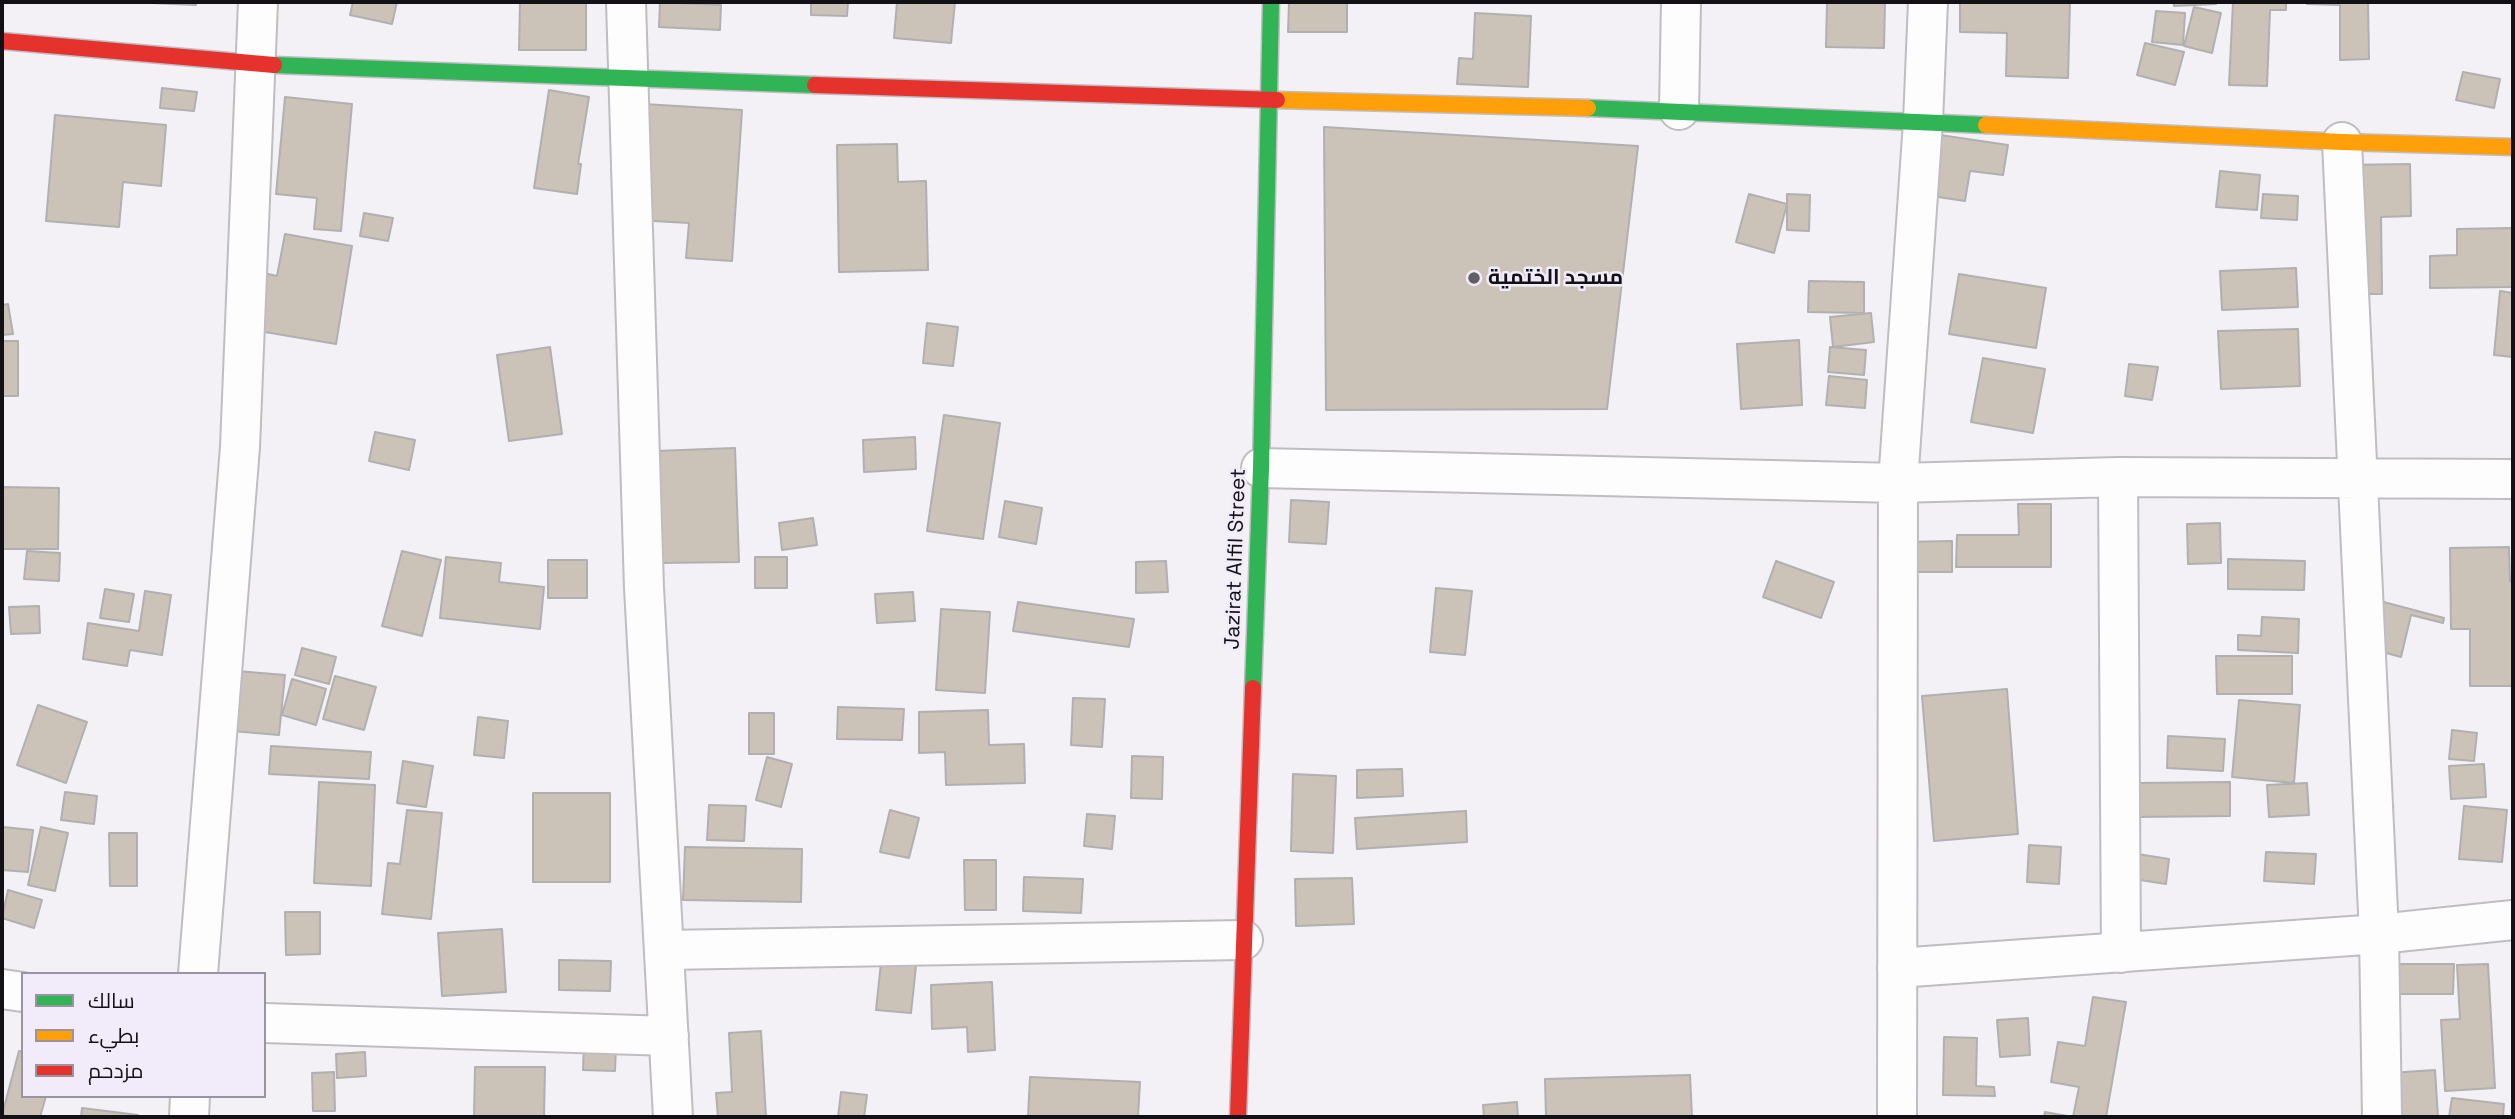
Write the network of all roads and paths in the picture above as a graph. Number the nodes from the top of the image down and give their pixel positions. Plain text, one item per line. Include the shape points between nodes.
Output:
1 (258, 2) edge
2 (626, 2) edge
3 (1271, 2) edge
4 (1681, 2) edge
5 (1928, 2) edge
6 (2, 41) edge
7 (256, 64) junction
8 (627, 79) junction
9 (1270, 100) junction
10 (1679, 110) junction
11 (1923, 122) junction
12 (2342, 142) junction
13 (2513, 147) edge
14 (1261, 468) junction
15 (2118, 477) junction
16 (2358, 478) junction
17 (2513, 479) edge
18 (1898, 482) junction
19 (2513, 920) edge
20 (2379, 934) junction
21 (1243, 940) junction
22 (665, 950) junction
23 (2121, 953) junction
24 (1897, 968) junction
25 (198, 972) edge
26 (2, 989) edge
27 (21, 992) edge
28 (266, 1023) edge
29 (669, 1036) junction
30 (190, 1098) edge
31 (189, 1117) edge
32 (673, 1117) edge
33 (1238, 1117) edge
34 (1898, 1117) edge
35 (2382, 1117) edge

1 - 7 street
2 - 8 street
3 - 9 street, Jazirat Alfil Street
4 - 10 street
5 - 11 street
6 - 7 street
7 - 8 street
7 - 25 street via 240,447
8 - 9 street
8 - 22 street via 644,588
9 - 10 street
9 - 14 street, Jazirat Alfil Street
10 - 11 street
11 - 12 street
11 - 18 street
12 - 13 street
12 - 16 street
14 - 18 street
14 - 21 street, Jazirat Alfil Street
15 - 16 street
15 - 18 street
15 - 23 street
16 - 17 street
16 - 20 street
18 - 24 street
19 - 20 street
20 - 23 street
20 - 35 street
21 - 22 street
21 - 33 street, Jazirat Alfil Street
22 - 29 street
23 - 24 street
24 - 34 street
26 - 27 street
28 - 29 street
29 - 32 street
30 - 31 street

